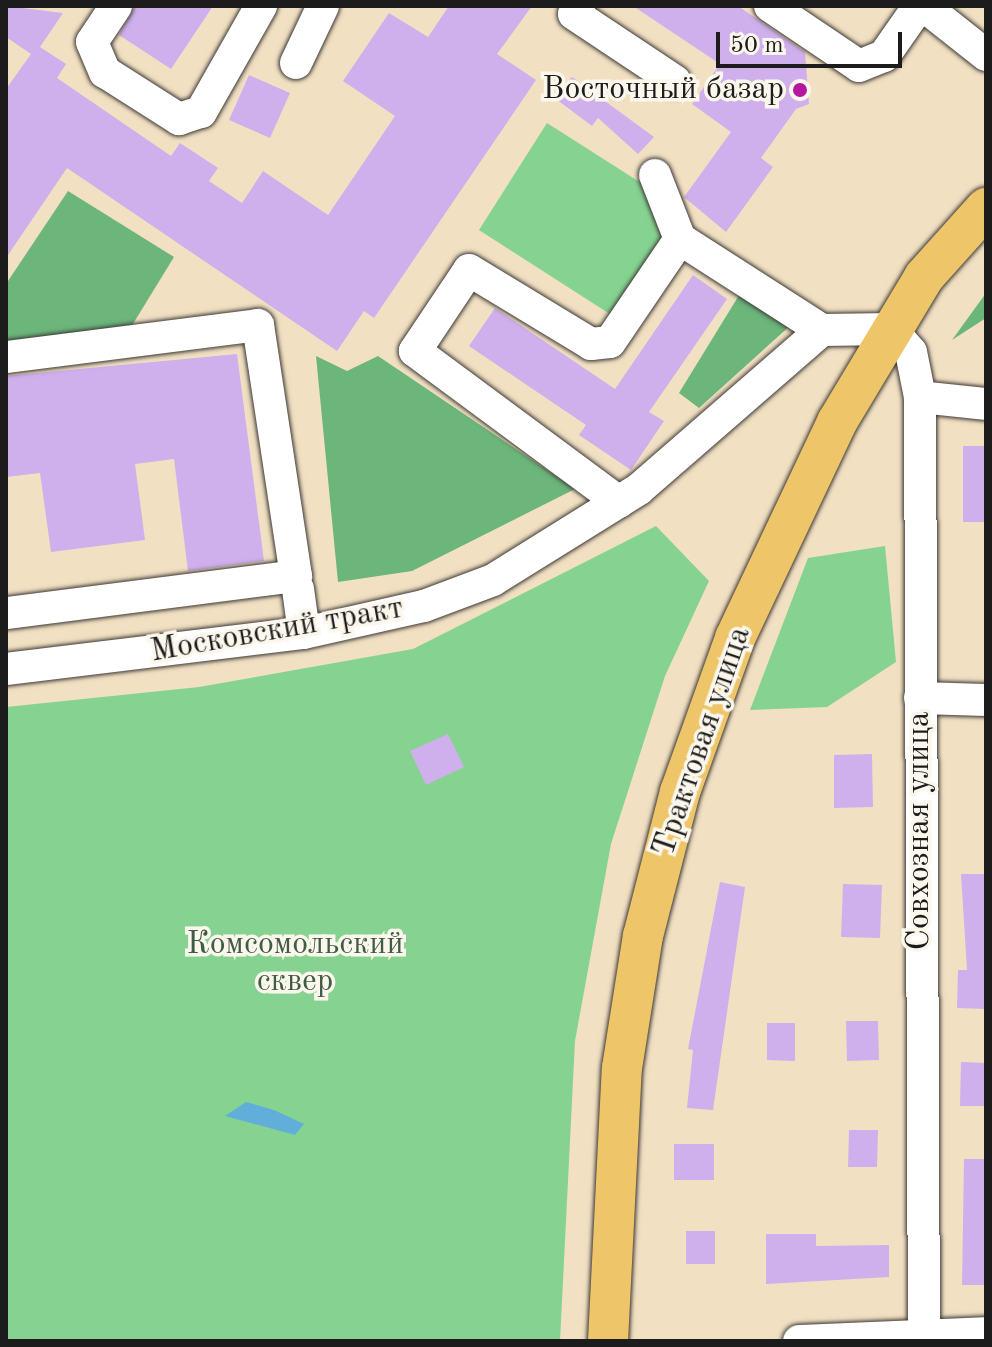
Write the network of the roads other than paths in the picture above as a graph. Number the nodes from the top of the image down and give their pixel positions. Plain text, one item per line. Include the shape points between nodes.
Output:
1 (116, 6) edge
2 (261, 6) edge
3 (323, 6) edge
4 (579, 6) edge
5 (770, 6) edge
6 (921, 6) edge
7 (986, 55) edge
8 (296, 63) dead end
9 (675, 81) dead end
10 (655, 175) dead end
11 (986, 208) edge
12 (680, 239) junction
13 (891, 329) junction
14 (822, 330) junction
15 (6, 357) edge
16 (920, 397) junction
17 (986, 404) edge
18 (619, 502) junction
19 (298, 589) dead end
20 (6, 613) edge
21 (304, 633) junction
22 (6, 669) edge
23 (920, 698) junction
24 (986, 700) edge
25 (986, 1333) edge
26 (924, 1340) edge
27 (608, 1341) edge
28 (799, 1341) edge

1 - 2 street via 92,42 105,72 179,119 201,112
3 - 8 street
4 - 9 street via 574,14
5 - 6 street via 859,66 884,56
6 - 7 street
10 - 12 street
11 - 13 main road, Трактовая улица via 924,277
12 - 14 street
12 - 18 street via 610,342 591,344 469,270 415,351
13 - 14 street
13 - 16 street, Совхозная улица via 911,352
13 - 27 main road, Трактовая улица via 765,571 680,792 643,936 622,1068
14 - 18 street, Московский тракт
15 - 20 street via 258,325 296,576
16 - 17 street
16 - 23 street, Совхозная улица
18 - 21 street, Московский тракт via 493,580 424,606
19 - 21 street
21 - 22 street, Московский тракт
23 - 24 street
23 - 26 street, Совхозная улица
25 - 26 street
26 - 28 street

